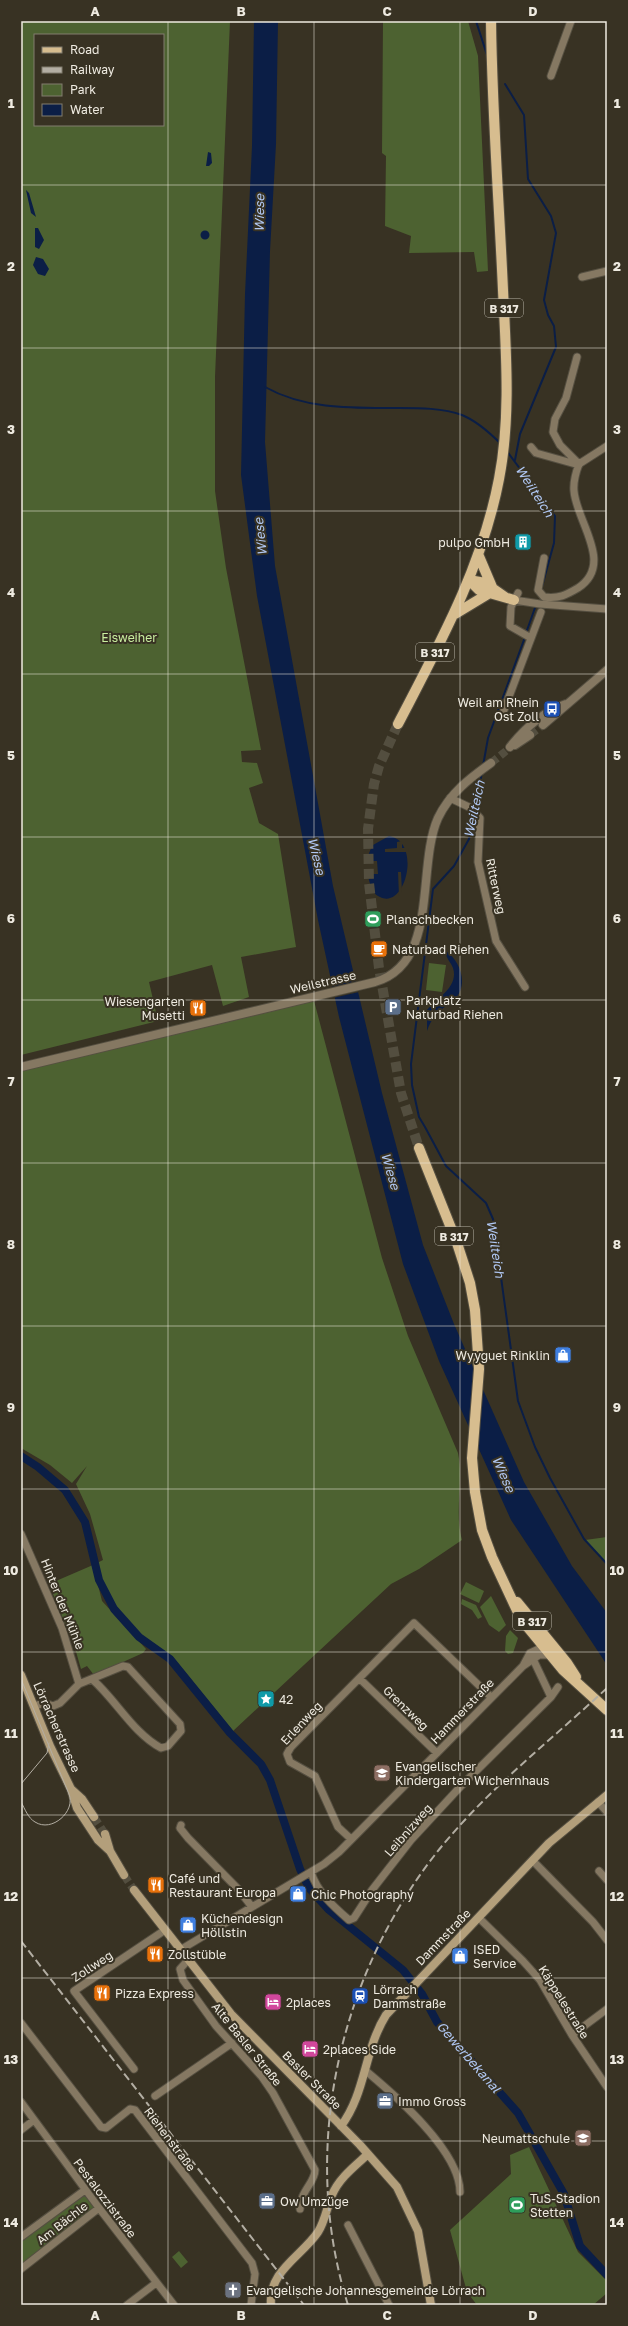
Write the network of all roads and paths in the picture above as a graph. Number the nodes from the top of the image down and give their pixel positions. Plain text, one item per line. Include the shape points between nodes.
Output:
1 (491, 21) edge
2 (571, 21) edge
3 (551, 76) dead end
4 (607, 271) edge
5 (582, 277) dead end
6 (577, 357) dead end
7 (607, 446) edge
8 (532, 447) dead end
9 (579, 464) junction
10 (478, 554) junction
11 (544, 558) dead end
12 (469, 580) junction
13 (490, 590) junction
14 (513, 597) junction
15 (538, 606) junction
16 (607, 609) edge
17 (455, 614) junction
18 (531, 638) junction
19 (607, 670) edge
20 (568, 703) junction
21 (504, 710) dead end
22 (398, 724) tunnel mouth
23 (543, 725) tunnel mouth
24 (530, 735) tunnel mouth
25 (488, 765) tunnel mouth
26 (450, 798) junction
27 (525, 988) dead end
28 (21, 1067) edge
29 (420, 1148) tunnel mouth
30 (21, 1534) edge
31 (509, 1593) junction
32 (543, 1646) junction
33 (553, 1652) junction
34 (532, 1659) junction
35 (523, 1666) junction
36 (21, 1675) edge
37 (360, 1678) junction
38 (92, 1679) junction
39 (79, 1684) junction
40 (558, 1686) dead end
41 (491, 1697) junction
42 (551, 1697) junction
43 (34, 1706) junction
44 (607, 1710) edge
45 (437, 1753) junction
46 (71, 1789) junction
47 (607, 1794) edge
48 (598, 1802) junction
49 (607, 1812) edge
50 (94, 1817) tunnel mouth
51 (181, 1825) dead end
52 (351, 1839) junction
53 (533, 1861) junction
54 (599, 1872) dead end
55 (309, 1873) junction
56 (124, 1875) tunnel mouth
57 (607, 1880) edge
58 (134, 1890) tunnel mouth
59 (252, 1907) junction
60 (478, 1918) junction
61 (165, 1930) junction
62 (607, 1940) edge
63 (180, 1950) junction
64 (188, 1960) junction
65 (607, 2009) edge
66 (21, 2024) edge
67 (572, 2035) junction
68 (232, 2043) junction
69 (134, 2069) dead end
70 (366, 2071) junction
71 (607, 2087) edge
72 (155, 2096) dead end
73 (21, 2102) edge
74 (34, 2120) junction
75 (342, 2126) junction
76 (21, 2130) edge
77 (368, 2154) junction
78 (85, 2190) junction
79 (460, 2192) dead end
80 (99, 2208) junction
81 (300, 2209) dead end
82 (348, 2225) dead end
83 (21, 2237) edge
84 (21, 2269) edge
85 (156, 2283) junction
86 (127, 2305) edge
87 (174, 2305) edge
88 (251, 2305) edge
89 (271, 2305) edge
90 (389, 2305) edge
91 (432, 2305) edge

1 - 10 main road, B 317 via 507,372 503,454 495,497
2 - 3 street
4 - 5 street
6 - 9 street via 566,398 555,420 553,432 560,445
7 - 9 street
8 - 9 street via 536,453
9 - 11 street via 574,492 590,537 594,560 593,574 587,582 566,596 544,597 538,590
10 - 12 main road, B 317
10 - 13 main road
12 - 13 main road via 474,587
12 - 17 main road, B 317
13 - 14 main road
13 - 17 main road
14 - 15 street
14 - 18 street via 510,626
15 - 16 street
15 - 18 street
17 - 22 main road, B 317
18 - 21 street
19 - 20 street
20 - 23 street
20 - 24 street via 549,711 525,728 508,749
25 - 26 street, Weilstrasse
26 - 27 street, Ritterweg via 471,808 480,818 478,862 496,941
26 - 28 street, Weilstrasse via 433,831 414,948 408,960 386,978
29 - 31 main road, B 317 via 464,1264 473,1296 478,1328 479,1369 472,1458 475,1492 482,1530
30 - 39 street, Hinter der Mühle via 64,1635
31 - 32 main road, B 317 via 521,1619
31 - 33 main road, B 317
32 - 33 main road
32 - 35 street, Hammerstraße via 530,1654
33 - 34 street, Hammerstraße
33 - 44 main road, B 317
34 - 35 street, Hammerstraße
34 - 42 street
35 - 41 street, Hammerstraße
36 - 43 main road, Lörracherstrasse
37 - 41 street via 414,1623
37 - 45 street, Grenzweg
37 - 52 street, Erlenweg via 291,1746 287,1754 294,1766 315,1776 338,1827
38 - 38 street via 123,1666 128,1667 180,1724 180,1731 168,1746 161,1748 154,1744
38 - 39 street
39 - 43 street via 60,1703 53,1706 44,1703
40 - 42 street, Leibnizweg
41 - 45 street, Hammerstraße
42 - 55 street, Leibnizweg via 461,1786 411,1840 354,1918 349,1920 334,1908
43 - 46 main road, Lörracherstrasse
45 - 52 street, Hammerstraße
46 - 50 main road, Lörracherstrasse via 82,1798
46 - 56 main road, Lörracherstrasse via 77,1808 103,1836
47 - 48 main road, Dammstraße
48 - 49 street
48 - 53 main road, Dammstraße via 558,1835
51 - 59 street via 180,1828 188,1838 239,1890
52 - 55 street, Hammerstraße via 324,1864
53 - 60 main road, Dammstraße
53 - 62 street via 593,1922
54 - 57 street
55 - 59 street, Hammerstraße
58 - 61 main road, Basler Straße
59 - 63 street, Hammerstraße
60 - 67 street, Käppelestraße via 532,1970
60 - 70 main road, Dammstraße via 382,2021
61 - 63 main road, Basler Straße
61 - 69 street, Zollweg via 74,1991
63 - 64 main road, Basler Straße
64 - 68 street, Alte Basler Straße via 180,1969 183,1980
64 - 75 main road, Basler Straße via 236,2019
65 - 67 street
66 - 88 street, Riehenstraße via 101,2127 106,2128 130,2109 134,2110 252,2263 255,2274
67 - 71 street, Käppelestraße
68 - 72 street
68 - 81 street, Alte Basler Straße via 273,2093 315,2170 315,2176 301,2198
70 - 75 main road, Dammstraße via 351,2114
70 - 79 street via 431,2132 458,2175
73 - 74 street, Pestalozzistraße
74 - 76 street
74 - 78 street, Pestalozzistraße
75 - 77 main road, Basler Straße
77 - 89 main road via 337,2186 317,2233 284,2267 276,2282
77 - 91 main road, Basler Straße via 393,2181 410,2210 422,2244
78 - 80 street, Pestalozzistraße
78 - 83 street, Am Bächle
80 - 84 street, Am Bächle
80 - 85 street, Pestalozzistraße
82 - 90 street
85 - 86 street
85 - 87 street, Pestalozzistraße

